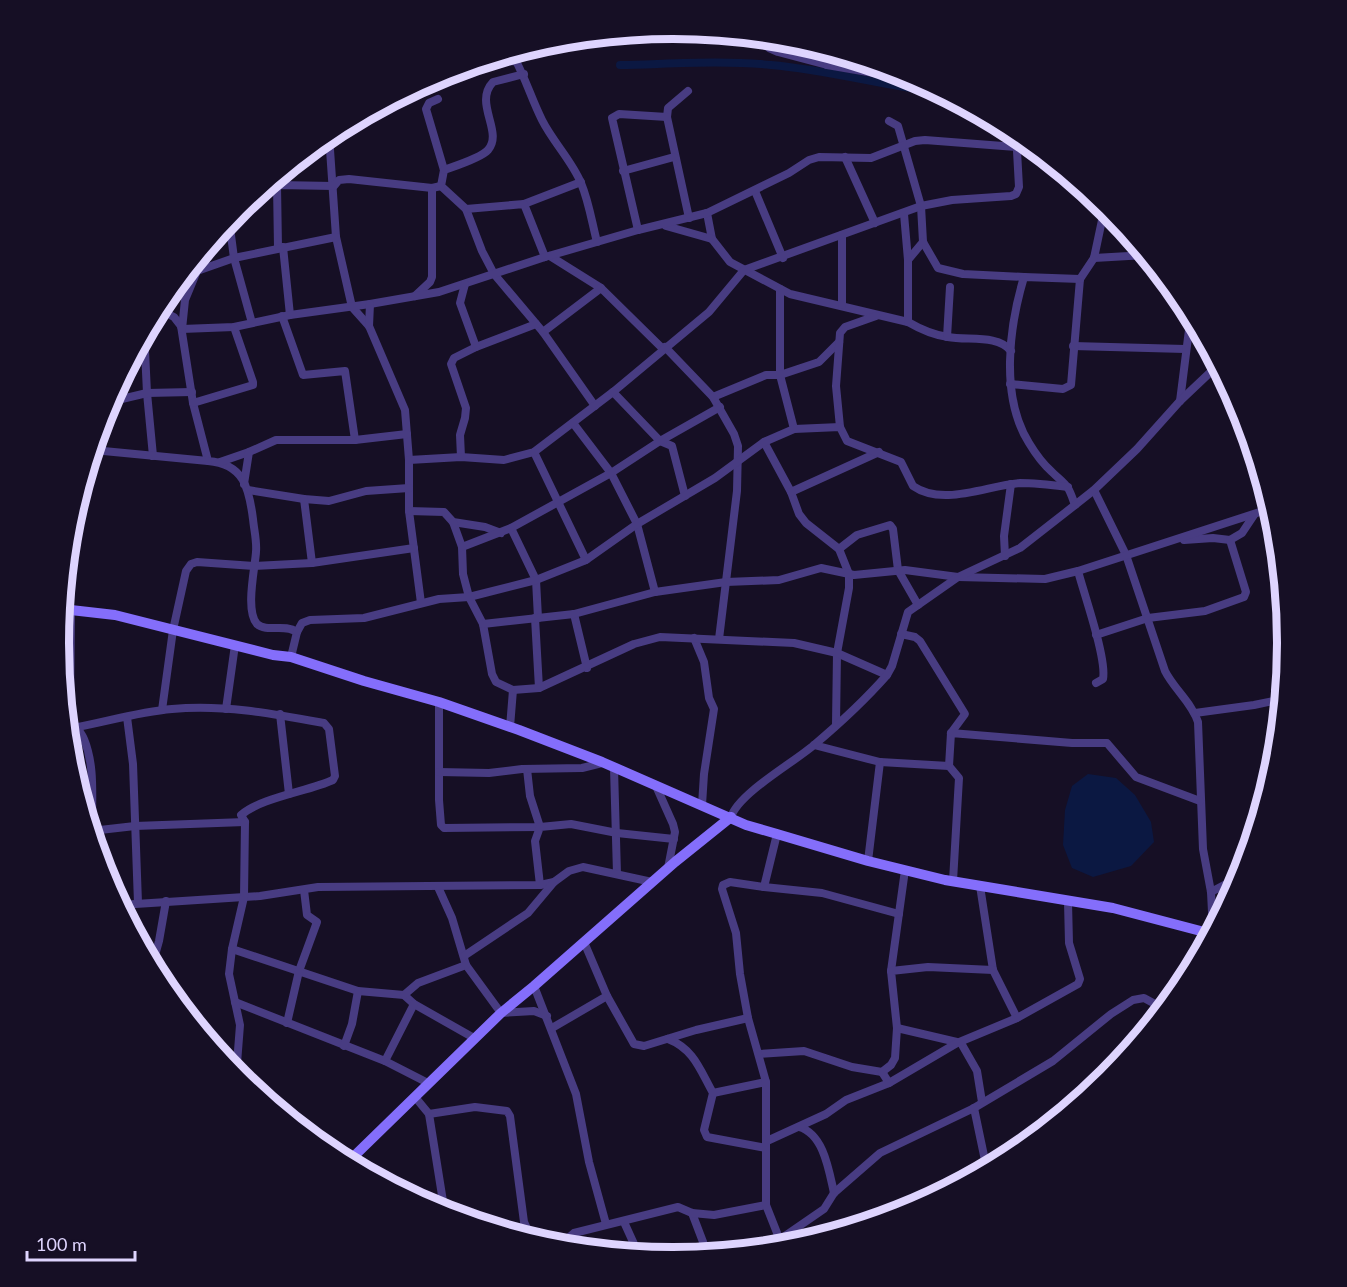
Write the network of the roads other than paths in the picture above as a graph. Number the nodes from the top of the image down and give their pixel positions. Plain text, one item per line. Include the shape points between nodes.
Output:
1 (767, 47) edge
2 (827, 59) edge
3 (515, 60) edge
4 (827, 65) junction
5 (856, 68) edge
6 (524, 74) junction
7 (688, 91) dead end
8 (438, 99) dead end
9 (667, 117) junction
10 (889, 121) dead end
11 (903, 145) junction
12 (330, 147) edge
13 (1016, 147) joint
14 (845, 157) junction
15 (674, 158) junction
16 (444, 170) junction
17 (623, 171) junction
18 (581, 182) junction
19 (280, 185) edge
20 (334, 186) junction
21 (441, 186) junction
22 (277, 187) edge
23 (432, 188) junction
24 (755, 190) junction
25 (524, 204) junction
26 (921, 206) junction
27 (466, 208) junction
28 (707, 213) junction
29 (903, 214) junction
30 (689, 218) junction
31 (1103, 218) edge
32 (875, 223) junction
33 (663, 225) junction
34 (638, 230) junction
35 (231, 232) edge
36 (842, 236) junction
37 (336, 237) junction
38 (712, 239) junction
39 (597, 242) junction
40 (922, 242) junction
41 (280, 248) junction
42 (547, 256) junction
43 (1137, 256) edge
44 (234, 258) junction
45 (783, 258) junction
46 (1094, 258) junction
47 (908, 260) junction
48 (199, 270) edge
49 (744, 270) junction
50 (494, 274) junction
51 (194, 276) edge
52 (1024, 277) junction
53 (1080, 279) junction
54 (465, 284) junction
55 (950, 287) dead end
56 (601, 288) junction
57 (780, 289) junction
58 (413, 297) junction
59 (370, 304) junction
60 (842, 305) junction
61 (352, 307) junction
62 (167, 314) edge
63 (286, 315) junction
64 (876, 316) junction
65 (908, 322) junction
66 (252, 323) junction
67 (536, 324) junction
68 (369, 326) junction
69 (234, 327) junction
70 (182, 328) junction
71 (1189, 328) edge
72 (543, 332) junction
73 (947, 337) junction
74 (839, 342) junction
75 (1073, 346) junction
76 (477, 347) junction
77 (664, 348) junction
78 (1185, 349) junction
79 (145, 350) edge
80 (1011, 351) junction
81 (1213, 370) edge
82 (780, 375) junction
83 (1010, 384) junction
84 (192, 392) junction
85 (613, 392) junction
86 (147, 393) junction
87 (713, 397) junction
88 (121, 399) edge
89 (1180, 401) junction
90 (194, 402) junction
91 (595, 406) junction
92 (720, 407) junction
93 (573, 423) junction
94 (840, 427) junction
95 (794, 429) junction
96 (407, 434) junction
97 (355, 440) junction
98 (660, 441) junction
99 (764, 442) junction
100 (100, 451) edge
101 (249, 452) junction
102 (534, 452) junction
103 (879, 452) junction
104 (153, 456) junction
105 (461, 458) junction
106 (409, 459) junction
107 (208, 461) junction
108 (220, 462) junction
109 (739, 462) junction
110 (611, 473) junction
111 (1011, 484) junction
112 (246, 487) junction
113 (1068, 487) junction
114 (409, 489) junction
115 (1094, 490) junction
116 (791, 492) junction
117 (685, 496) junction
118 (304, 499) junction
119 (557, 502) junction
120 (1075, 506) junction
121 (409, 511) junction
122 (1263, 512) edge
123 (1254, 515) junction
124 (453, 522) junction
125 (637, 524) junction
126 (511, 528) junction
127 (501, 533) junction
128 (1230, 540) junction
129 (1174, 541) junction
130 (462, 547) junction
131 (414, 548) junction
132 (838, 549) junction
133 (1126, 555) junction
134 (1005, 556) junction
135 (586, 560) junction
136 (312, 562) junction
137 (254, 566) junction
138 (898, 570) junction
139 (1078, 571) junction
140 (849, 574) junction
141 (958, 577) junction
142 (536, 580) junction
143 (726, 582) junction
144 (655, 592) junction
145 (468, 597) junction
146 (421, 603) junction
147 (918, 605) junction
148 (70, 610) edge
149 (574, 614) junction
150 (537, 618) junction
151 (1148, 618) junction
152 (483, 624) junction
153 (173, 630) junction
154 (297, 632) junction
155 (902, 634) junction
156 (1096, 634) junction
157 (694, 638) junction
158 (719, 639) junction
159 (235, 645) junction
160 (837, 653) junction
161 (291, 657) junction
162 (587, 668) junction
163 (887, 675) junction
164 (1096, 683) dead end
165 (539, 688) junction
166 (513, 690) junction
167 (1275, 701) edge
168 (439, 702) junction
169 (226, 709) junction
170 (162, 710) junction
171 (1195, 713) junction
172 (280, 714) junction
173 (127, 717) junction
174 (836, 724) junction
175 (76, 728) joint
176 (510, 728) junction
177 (951, 733) junction
178 (814, 745) junction
179 (602, 762) junction
180 (880, 762) junction
181 (949, 766) junction
182 (614, 768) junction
183 (527, 769) junction
184 (439, 772) junction
185 (656, 786) junction
186 (289, 794) junction
187 (1200, 801) junction
188 (702, 805) junction
189 (92, 808) edge
190 (731, 817) junction
191 (244, 822) junction
192 (135, 826) junction
193 (540, 826) junction
194 (99, 832) edge
195 (617, 833) junction
196 (777, 834) junction
197 (674, 839) junction
198 (868, 861) junction
199 (668, 868) junction
200 (905, 870) junction
201 (617, 874) junction
202 (953, 881) junction
203 (554, 882) junction
204 (652, 882) junction
205 (1229, 883) edge
206 (540, 885) junction
207 (438, 886) junction
208 (980, 886) junction
209 (764, 887) junction
210 (304, 890) junction
211 (1211, 892) junction
212 (244, 897) junction
213 (166, 901) junction
214 (1068, 902) junction
215 (138, 903) junction
216 (128, 904) edge
217 (899, 914) junction
218 (1212, 918) edge
219 (1205, 931) edge
220 (584, 942) junction
221 (232, 949) junction
222 (155, 954) edge
223 (464, 956) junction
224 (466, 965) junction
225 (993, 970) junction
226 (299, 971) junction
227 (891, 971) junction
228 (534, 986) junction
229 (358, 991) junction
230 (404, 995) junction
231 (607, 996) junction
232 (235, 1002) junction
233 (1159, 1002) edge
234 (414, 1004) junction
235 (1155, 1004) joint
236 (501, 1013) junction
237 (547, 1016) junction
238 (748, 1018) junction
239 (1017, 1018) junction
240 (287, 1023) junction
241 (552, 1028) junction
242 (897, 1028) junction
243 (474, 1038) junction
244 (668, 1039) junction
245 (957, 1043) junction
246 (344, 1046) junction
247 (759, 1054) junction
248 (237, 1061) edge
249 (385, 1061) junction
250 (882, 1072) junction
251 (766, 1082) junction
252 (428, 1083) junction
253 (889, 1083) junction
254 (713, 1093) junction
255 (415, 1097) junction
256 (982, 1102) junction
257 (974, 1108) junction
258 (429, 1114) junction
259 (799, 1127) junction
260 (766, 1145) junction
261 (354, 1156) edge
262 (985, 1161) edge
263 (834, 1193) junction
264 (443, 1202) edge
265 (766, 1206) junction
266 (692, 1213) junction
267 (624, 1222) junction
268 (606, 1224) junction
269 (528, 1229) edge
270 (791, 1236) edge
271 (568, 1238) edge
272 (779, 1238) edge
273 (635, 1247) edge
274 (705, 1247) edge

1 - 4 street
2 - 4 street
3 - 6 street
4 - 5 street
6 - 16 street via 490,84 486,104 493,141 488,150
6 - 18 street via 543,122
7 - 9 street via 668,108
8 - 16 street via 429,102 426,109
9 - 15 street
9 - 17 street via 614,115
10 - 11 street via 898,126
11 - 13 street via 925,140
11 - 14 street via 871,158
11 - 26 street
12 - 20 street
13 - 26 street via 1016,194
14 - 24 street via 808,160
14 - 32 street
15 - 17 street
15 - 30 street
16 - 21 street
17 - 34 street
18 - 25 street
18 - 39 street
19 - 20 street
20 - 23 street via 339,180 349,179
20 - 37 street
21 - 23 street
21 - 27 street
22 - 41 street
23 - 58 street via 432,277
24 - 28 street
24 - 45 street
25 - 27 street
25 - 42 street
26 - 29 street
26 - 40 street
27 - 50 street
28 - 30 street
28 - 38 street
29 - 32 street
29 - 47 street
30 - 33 street
31 - 46 street
32 - 36 street
33 - 34 street
33 - 38 street
34 - 39 street
35 - 44 street
36 - 45 street
36 - 60 street
37 - 41 street
37 - 61 street
38 - 49 street via 730,262
39 - 42 street
40 - 47 street
40 - 52 street via 938,268 963,274
41 - 44 street
41 - 63 street
42 - 50 street
42 - 56 street
43 - 46 street
44 - 48 street
44 - 66 street
45 - 49 street
46 - 53 street
47 - 65 street
49 - 57 street
49 - 77 street via 714,307
50 - 54 street
50 - 67 street
51 - 70 street via 185,300
52 - 53 street
52 - 80 street
53 - 75 street
54 - 58 street
54 - 76 street via 460,303
55 - 73 street
56 - 72 street
56 - 77 street
57 - 60 street
57 - 82 street
58 - 59 street
59 - 61 street
59 - 68 street
60 - 64 street
61 - 63 street
61 - 68 street
62 - 70 street via 174,316
63 - 66 street
63 - 97 street via 303,375 345,371
64 - 65 street
64 - 74 street via 841,330
65 - 73 street
66 - 69 street
67 - 72 street
67 - 76 street
68 - 96 street via 404,405
69 - 70 street
69 - 90 street via 253,386
70 - 84 street
71 - 78 street
72 - 91 street
73 - 80 street via 996,342 1007,345
74 - 82 street via 822,360
74 - 94 street via 836,386
75 - 78 street
75 - 83 street via 1069,387
76 - 105 street via 454,358 451,364 466,408 460,435
77 - 85 street
77 - 87 street
78 - 89 street
79 - 86 street
80 - 83 street
81 - 89 street
82 - 87 street via 765,375
82 - 95 street
83 - 113 street via 1028,441
84 - 86 street
84 - 90 street
85 - 91 street
85 - 98 street
86 - 88 street
86 - 104 street
87 - 92 street
89 - 115 street
90 - 107 street
91 - 93 street
92 - 98 street
92 - 109 street via 735,435
93 - 102 street
93 - 110 street
94 - 95 street
94 - 103 street via 846,441
95 - 99 street
96 - 97 street
96 - 106 street
97 - 101 street via 276,440
98 - 110 street
98 - 117 street via 672,446
99 - 109 street
99 - 116 street
100 - 104 street
101 - 108 street
101 - 112 street
102 - 105 street via 504,460
102 - 119 street
103 - 111 street via 901,462 913,486 929,492 952,494
103 - 116 street
104 - 107 street
105 - 106 street
106 - 114 street
107 - 108 street
108 - 112 street via 239,474
109 - 117 street
109 - 143 street
110 - 119 street
110 - 125 street
111 - 113 street
111 - 134 street
112 - 118 street
112 - 137 street via 256,546
113 - 120 street
114 - 118 street via 366,491 329,501
114 - 121 street
115 - 120 street
115 - 133 street
116 - 132 street via 806,524
117 - 125 street
118 - 136 street
119 - 126 street
119 - 135 street
120 - 134 street
121 - 124 street via 444,512
121 - 131 street
122 - 123 street
123 - 128 street via 1242,533
123 - 129 street
124 - 127 street
124 - 130 street
125 - 135 street
125 - 144 street
126 - 127 street
126 - 142 street
127 - 130 street
128 - 129 street
128 - 151 street via 1246,596 1205,611
129 - 133 street
130 - 145 street
131 - 136 street
131 - 146 street
132 - 138 street via 857,535 890,525
132 - 140 street
133 - 139 street
133 - 151 street
134 - 141 street
135 - 142 street
136 - 137 street
137 - 153 street via 191,564
137 - 154 street via 251,591 255,620 262,627 285,627
138 - 140 street
138 - 141 street
138 - 147 street
139 - 141 street via 1035,580
139 - 156 street
140 - 143 street via 821,568 779,580
140 - 160 street
141 - 147 street
142 - 145 street
142 - 150 street
143 - 144 street
143 - 158 street
144 - 149 street
145 - 146 street
145 - 152 street
146 - 154 street via 364,618 310,620 302,623
147 - 155 street via 908,612
148 - 153 street via 115,615
149 - 150 street
149 - 162 street
150 - 152 street
150 - 165 street
151 - 156 street
151 - 171 street via 1169,680
152 - 166 street via 492,674 496,682
153 - 159 street
153 - 170 street
154 - 161 street
155 - 163 street
155 - 177 street via 920,641 965,714
156 - 164 street via 1104,675
157 - 158 street
157 - 162 street via 648,640
157 - 188 street via 704,662 714,709
158 - 160 street via 782,641
159 - 161 street
159 - 169 street
160 - 163 street
160 - 174 street
161 - 168 street
162 - 165 street
163 - 174 street
165 - 166 street
166 - 176 street
167 - 171 street
168 - 176 street
168 - 184 street
169 - 170 street
169 - 172 street
170 - 173 street
171 - 187 street via 1199,730
172 - 186 street
172 - 186 street via 327,724 335,776 332,781
173 - 175 street
173 - 192 street
174 - 178 street
175 - 189 street via 84,739 93,778
176 - 179 street
177 - 181 street
177 - 187 street via 1107,743 1136,777
178 - 180 street
178 - 190 street via 750,793
179 - 182 street
179 - 183 street via 582,768
180 - 181 street
180 - 198 street
181 - 202 street via 959,778
182 - 185 street
182 - 195 street
183 - 184 street
183 - 193 street via 530,796
184 - 193 street via 444,828
185 - 188 street
185 - 197 street via 674,824
186 - 191 street via 244,812 240,815
187 - 211 street
188 - 190 street
190 - 196 street
190 - 199 street
191 - 192 street
191 - 212 street
192 - 194 street
192 - 215 street
193 - 195 street via 571,824
193 - 206 street via 535,841
195 - 197 street
195 - 201 street
196 - 198 street
196 - 209 street
197 - 199 street
198 - 200 street
199 - 204 street
200 - 202 street
200 - 217 street
201 - 203 street via 584,867 569,871
201 - 204 street
202 - 208 street
203 - 206 street
203 - 223 street via 528,913
204 - 220 street
205 - 211 street
206 - 207 street
207 - 210 street
207 - 223 street
208 - 214 street
208 - 225 street
209 - 217 street via 822,893
209 - 238 street via 730,882 722,889 736,933
210 - 212 street
210 - 226 street via 307,915 317,922
211 - 218 street
212 - 213 street
212 - 221 street
213 - 215 street
213 - 222 street
214 - 219 street via 1113,908
214 - 239 street via 1068,943 1080,981
215 - 216 street
217 - 227 street
220 - 228 street
220 - 231 street
221 - 226 street
221 - 232 street via 228,974
223 - 224 street
224 - 230 street via 418,983
224 - 236 street
225 - 227 street via 928,967
225 - 239 street
226 - 229 street
226 - 240 street
227 - 242 street
228 - 236 street
228 - 237 street
229 - 230 street
229 - 246 street
230 - 234 street
231 - 241 street
231 - 244 street via 634,1044 644,1046
232 - 240 street
232 - 248 street via 240,1025
233 - 235 street
234 - 243 street
234 - 249 street
235 - 256 street via 1144,998 1133,1000 1053,1061
236 - 237 street via 534,1011
236 - 243 street
237 - 241 street
238 - 244 street
238 - 247 street
239 - 245 street
240 - 246 street
241 - 268 street via 576,1094
242 - 245 street
242 - 250 street via 895,1058
243 - 252 street
244 - 254 street via 689,1051
245 - 253 street
245 - 256 street via 961,1043 977,1071
246 - 249 street
247 - 250 street via 804,1051
247 - 251 street
249 - 252 street
250 - 253 street
251 - 254 street
251 - 260 street
252 - 255 street
253 - 259 street via 846,1100
254 - 260 street via 704,1130 707,1137
255 - 258 street
255 - 261 street
256 - 257 street
257 - 262 street
257 - 263 street via 880,1153
258 - 264 street
258 - 269 street via 475,1107 507,1111
259 - 260 street
259 - 263 street via 808,1130 826,1156
260 - 265 street
263 - 270 street via 824,1209
265 - 266 street via 714,1215
265 - 272 street
266 - 267 street via 678,1207
266 - 274 street
267 - 268 street
267 - 273 street
268 - 271 street

